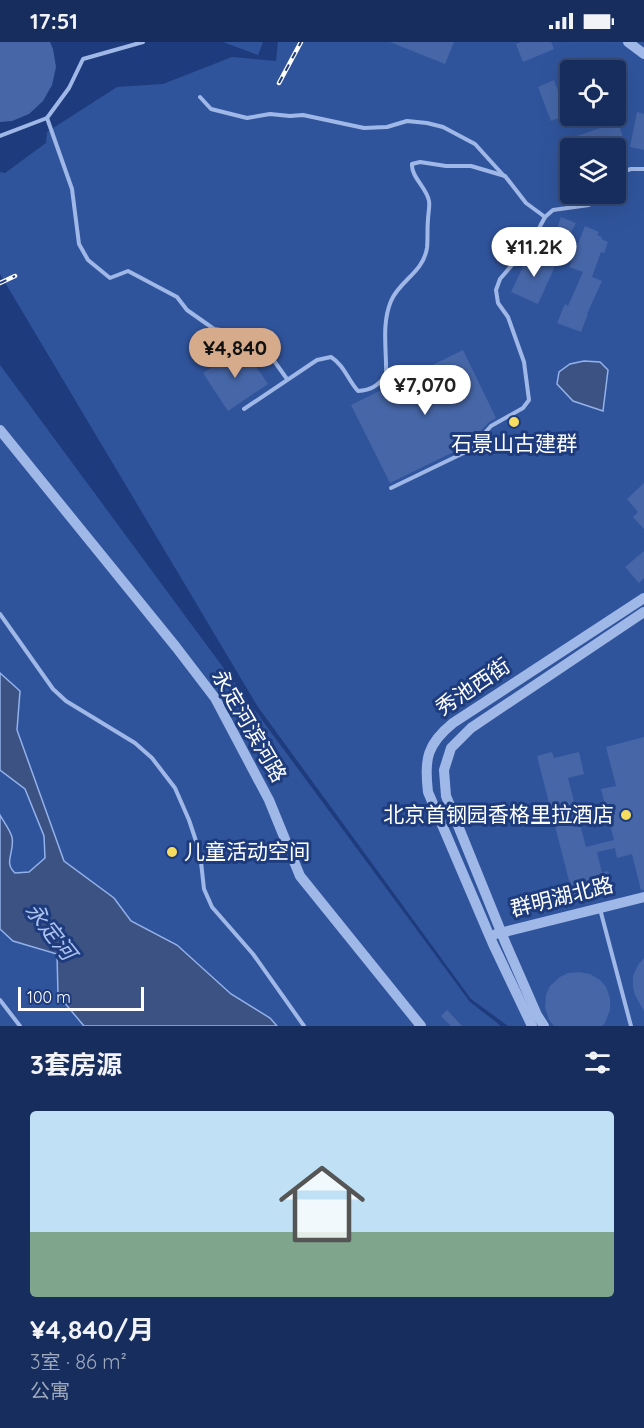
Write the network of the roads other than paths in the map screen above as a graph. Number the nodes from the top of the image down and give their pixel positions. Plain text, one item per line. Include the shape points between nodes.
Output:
1 (143, 42) edge
2 (628, 42) edge
3 (644, 54) edge
4 (201, 97) dead end
5 (47, 118) junction
6 (0, 136) edge
7 (644, 169) edge
8 (626, 171) edge
9 (505, 176) junction
10 (590, 204) edge
11 (545, 217) junction
12 (287, 379) junction
13 (244, 409) dead end
14 (0, 430) edge
15 (391, 488) dead end
16 (644, 598) edge
17 (644, 612) edge
18 (0, 614) edge
19 (644, 897) edge
20 (600, 908) junction
21 (501, 932) junction
22 (489, 936) junction
23 (0, 1000) edge
24 (20, 1026) edge
25 (304, 1026) edge
26 (421, 1026) edge
27 (532, 1026) edge
28 (544, 1026) edge
29 (631, 1026) edge

1 - 5 lane via 82,59 69,87
2 - 3 street
4 - 9 lane via 211,109 247,118 303,115 364,128 407,121 443,127 475,144
5 - 6 lane
5 - 12 lane via 72,189 79,244 88,260 110,278 128,271 177,297 187,310 214,329 241,333 262,344
7 - 8 lane
9 - 11 lane via 526,203
9 - 12 lane via 471,166 412,164 429,202 427,249 415,273 391,300 386,318 386,375 380,384 358,391 339,362 331,357 317,360
10 - 11 lane via 553,210
11 - 15 lane via 496,290 524,362 529,400 523,408 491,426 476,447
12 - 13 lane
14 - 26 street, 永定河滨河路 via 216,698 269,800 300,876
16 - 22 street, 秀池西街 via 453,723 429,751 428,792
17 - 21 street, 秀池西街 via 471,728 451,748 444,770 446,796
18 - 25 lane via 53,689 152,758 174,788 189,820 200,854 204,890 212,907 253,954
19 - 20 street, 群明湖北路
20 - 21 street, 群明湖北路
20 - 29 lane
21 - 22 street, 群明湖北路
21 - 28 street, 秀池西街
22 - 27 street, 秀池西街
23 - 24 lane

